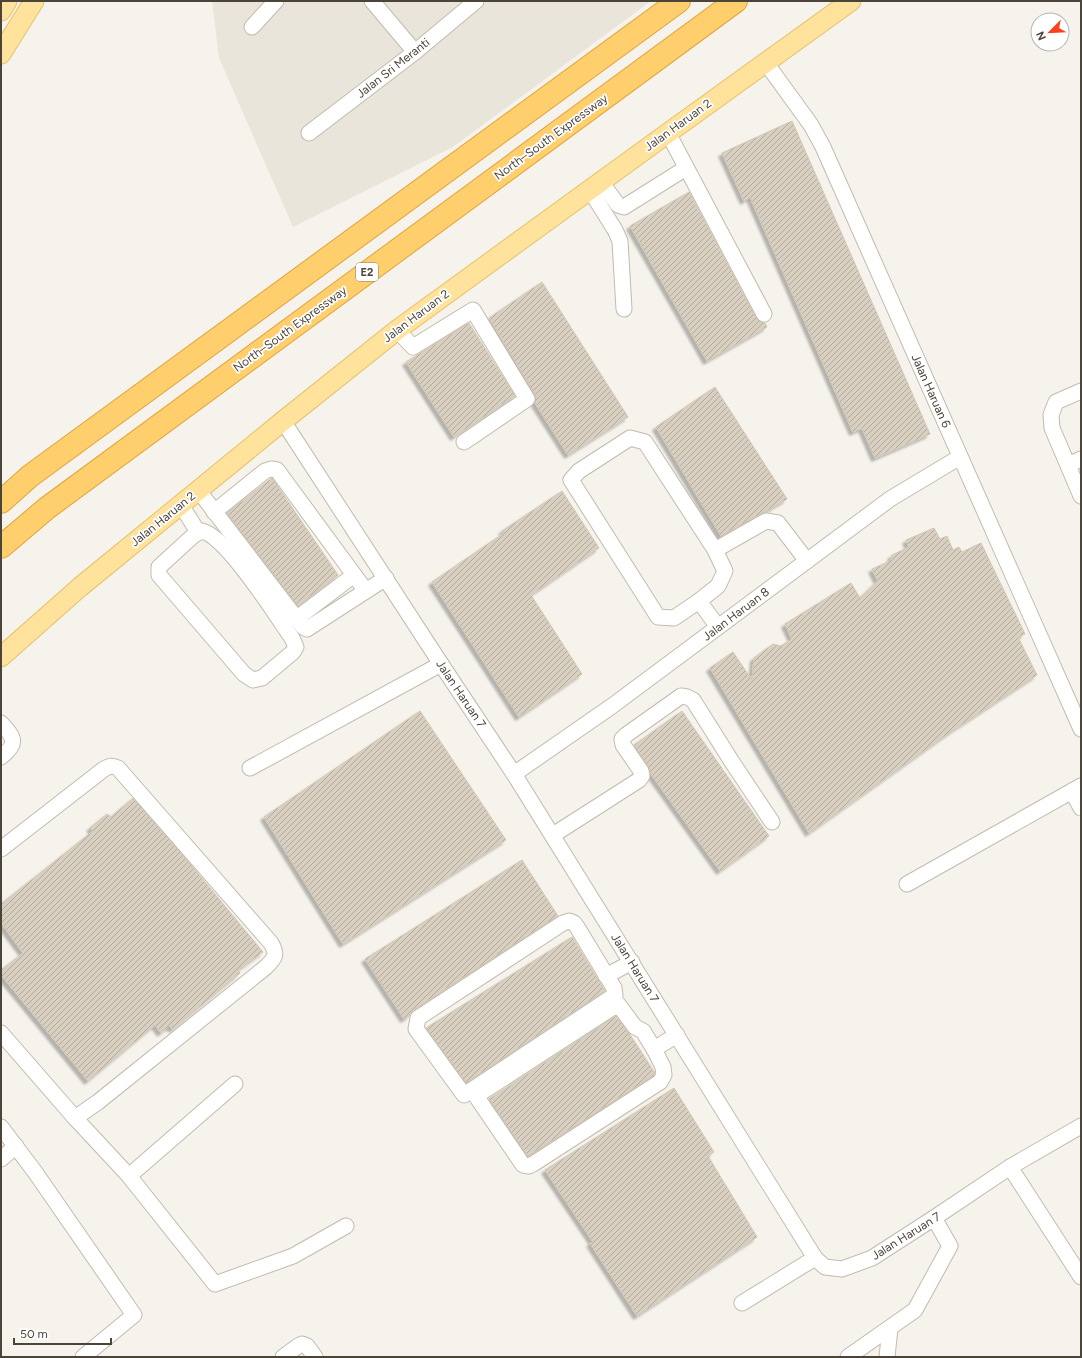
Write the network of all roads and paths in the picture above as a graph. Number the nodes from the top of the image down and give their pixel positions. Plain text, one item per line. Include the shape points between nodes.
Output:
1 (7, 1) edge
2 (34, 1) edge
3 (276, 1) edge
4 (372, 1) edge
5 (476, 1) edge
6 (679, 1) edge
7 (736, 1) edge
8 (851, 1) edge
9 (1, 11) edge
10 (252, 27) dead end
11 (415, 52) junction
12 (1, 54) edge
13 (766, 63) junction
14 (309, 133) dead end
15 (668, 133) junction
16 (686, 168) junction
17 (595, 186) junction
18 (624, 309) dead end
19 (764, 314) dead end
20 (397, 330) junction
21 (1081, 391) edge
22 (283, 420) junction
23 (464, 442) dead end
24 (960, 457) junction
25 (1074, 462) edge
26 (198, 490) junction
27 (1081, 496) edge
28 (1, 502) edge
29 (181, 504) junction
30 (214, 512) junction
31 (198, 532) junction
32 (1, 548) edge
33 (715, 550) junction
34 (807, 561) junction
35 (354, 574) junction
36 (386, 578) junction
37 (366, 591) junction
38 (699, 601) junction
39 (296, 619) junction
40 (718, 627) junction
41 (1, 657) edge
42 (441, 664) junction
43 (1, 723) edge
44 (1081, 729) edge
45 (1, 757) edge
46 (250, 768) dead end
47 (514, 774) junction
48 (1077, 789) edge
49 (1081, 808) edge
50 (772, 822) dead end
51 (553, 835) junction
52 (1, 849) edge
53 (907, 884) dead end
54 (632, 962) junction
55 (606, 976) junction
56 (1, 1033) edge
57 (677, 1035) junction
58 (654, 1049) junction
59 (235, 1084) dead end
60 (75, 1118) junction
61 (1081, 1126) edge
62 (1, 1127) edge
63 (16, 1146) junction
64 (1, 1159) edge
65 (1010, 1167) junction
66 (130, 1176) junction
67 (934, 1218) junction
68 (346, 1226) dead end
69 (815, 1258) junction
70 (1081, 1277) edge
71 (742, 1303) dead end
72 (890, 1328) junction
73 (83, 1357) edge
74 (283, 1357) edge
75 (315, 1357) edge
76 (848, 1357) edge
77 (887, 1357) edge

1 - 9 main road
2 - 12 main road
3 - 10 street
4 - 11 street
5 - 11 street, Jalan Sri Meranti
6 - 28 highway via 30,476
7 - 32 highway, North–South Expressway / E2 via 47,508
8 - 13 main road, Jalan Haruan 2
11 - 14 street, Jalan Sri Meranti
13 - 15 main road, Jalan Haruan 2
13 - 24 street, Jalan Haruan 6 via 811,125 822,147
15 - 16 street
15 - 17 main road, Jalan Haruan 2
16 - 17 street via 624,207
16 - 19 street
17 - 18 street via 620,241
17 - 20 main road, Jalan Haruan 2
20 - 22 main road, Jalan Haruan 2
20 - 23 street via 413,347 473,310 527,399
21 - 25 street via 1056,402 1051,415 1052,428
22 - 26 main road, Jalan Haruan 2
22 - 36 street, Jalan Haruan 7
24 - 34 street, Jalan Haruan 8 via 890,499
24 - 44 street, Jalan Haruan 6
25 - 27 street
26 - 29 main road, Jalan Haruan 2
26 - 30 street
29 - 31 street
29 - 41 main road, Jalan Haruan 2 via 80,587
30 - 35 street via 265,471 277,470
30 - 39 street
31 - 31 street via 159,567 159,575 244,674 253,680 262,678 296,647 231,553 208,532
33 - 34 street via 766,521 778,523
33 - 38 street via 725,571 718,586
33 - 38 street via 645,442 630,438 579,471 571,480 658,617 674,618
34 - 40 street, Jalan Haruan 8
35 - 37 street
35 - 39 street
36 - 37 street
36 - 42 street, Jalan Haruan 7
37 - 39 street via 307,629
38 - 40 street
40 - 47 street, Jalan Haruan 8 via 612,706
42 - 46 street
42 - 47 street, Jalan Haruan 7
43 - 45 street via 12,737 13,743 10,750
47 - 51 street, Jalan Haruan 7
48 - 49 street
48 - 53 street
50 - 51 street via 693,700 681,696 622,739 623,745 641,771 642,776 639,780
51 - 54 street, Jalan Haruan 7
52 - 60 street via 104,769 114,766 275,948 274,958 266,967
54 - 55 street
54 - 57 street, Jalan Haruan 7
55 - 55 street via 614,988 615,995 464,1094 416,1029 418,1018 569,921 578,927
56 - 60 street
57 - 58 street
57 - 69 street, Jalan Haruan 7
58 - 58 street via 663,1067 664,1075 660,1082 529,1166 520,1164 476,1096 618,1004 635,1027 643,1030
59 - 66 street
60 - 66 street
61 - 65 street, Jalan Haruan 7
62 - 63 street
63 - 64 street
63 - 73 street via 134,1315
65 - 67 street, Jalan Haruan 7
65 - 70 street
66 - 68 street via 215,1284 293,1256
67 - 69 street, Jalan Haruan 7 via 872,1258 842,1269 826,1267
67 - 72 street via 950,1246 915,1310
69 - 71 street
72 - 76 street
72 - 77 street
74 - 75 street via 302,1344 307,1346

